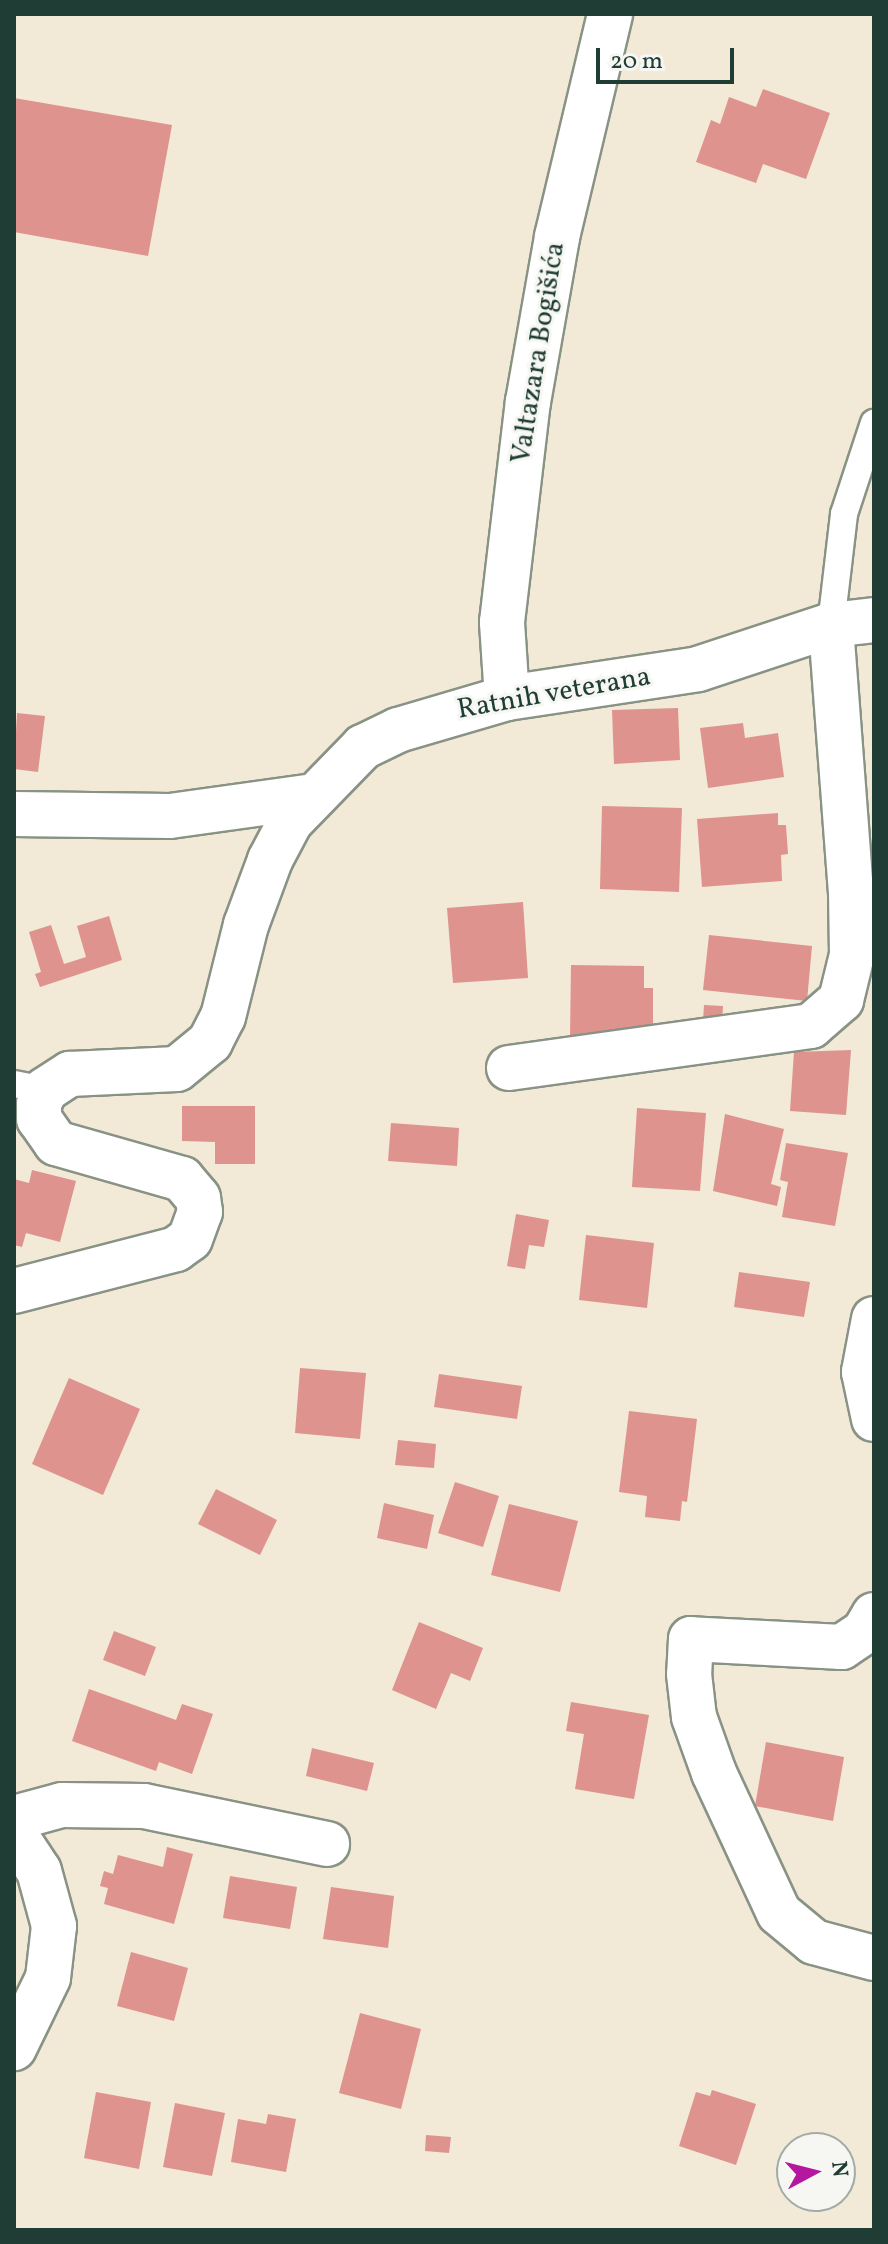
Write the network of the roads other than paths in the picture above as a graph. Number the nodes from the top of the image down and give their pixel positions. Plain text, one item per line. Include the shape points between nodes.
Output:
1 (610, 14) edge
2 (874, 423) edge
3 (874, 620) edge
4 (831, 625) junction
5 (507, 698) junction
6 (314, 796) junction
7 (14, 814) edge
8 (509, 1068) dead end
9 (30, 1087) edge
10 (14, 1291) edge
11 (874, 1319) edge
12 (874, 1419) edge
13 (874, 1615) edge
14 (14, 1818) edge
15 (14, 1833) edge
16 (327, 1844) dead end
17 (874, 1958) edge
18 (14, 2048) edge

1 - 5 street, Valtazara Bogišića via 557,237 528,402 502,622
2 - 4 lane via 844,514
3 - 4 street, Ratnih veterana
4 - 5 street, Ratnih veterana via 698,669
4 - 8 street via 851,893 852,955 841,1000 811,1026
5 - 6 street, Ratnih veterana via 398,730 363,747
6 - 7 street via 170,816
6 - 9 street, Ratnih veterana via 290,822 270,860 246,925 223,1017 210,1042 177,1069 70,1074
9 - 10 street via 39,1119 56,1143 182,1179 198,1198 198,1226 176,1249
11 - 12 street via 864,1372
13 - 17 street via 864,1632 842,1647 691,1639 689,1674 694,1717 714,1773 779,1913 814,1942
14 - 16 street via 62,1805 144,1806
15 - 18 street via 39,1871 54,1926 48,1978

